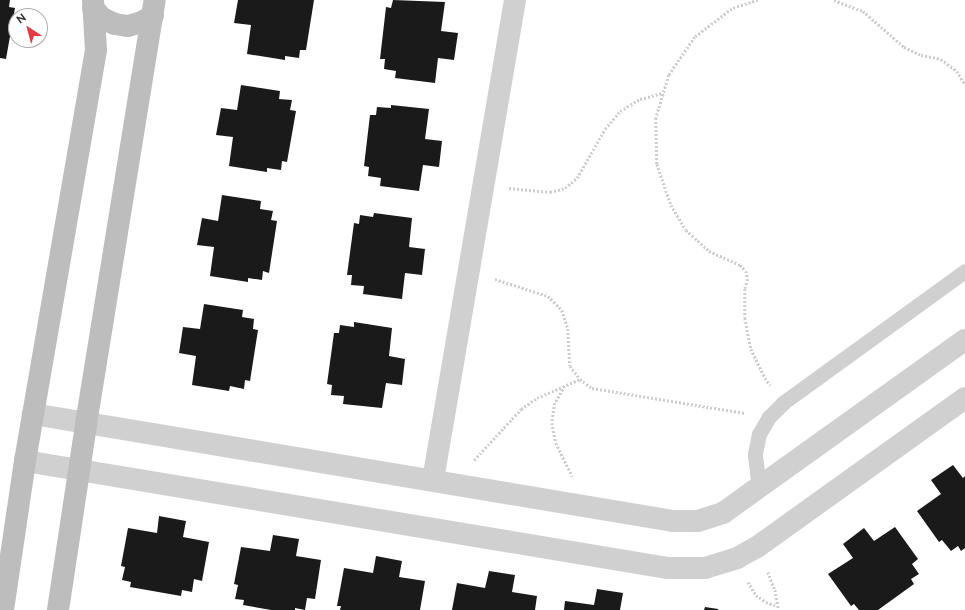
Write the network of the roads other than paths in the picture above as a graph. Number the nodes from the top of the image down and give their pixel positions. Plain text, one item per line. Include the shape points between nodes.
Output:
1 (515, 0) edge
2 (93, 4) edge
3 (154, 7) edge
4 (965, 270) edge
5 (963, 346) edge
6 (965, 398) edge
7 (33, 414) junction
8 (86, 424) junction
9 (25, 461) junction
10 (79, 469) junction
11 (443, 482) junction
12 (759, 488) junction
13 (3, 610) edge
14 (58, 610) edge

1 - 11 street via 468,272
2 - 3 street via 102,18 128,26 142,22
2 - 7 street via 96,50
3 - 8 street
4 - 12 lane via 784,402 769,417 759,434 755,454
5 - 12 street
6 - 10 street via 757,547 737,558 705,568 668,568
7 - 8 street
7 - 9 street
8 - 10 street
8 - 11 street
9 - 10 street
9 - 13 street
10 - 14 street
11 - 12 street via 673,521 698,521 723,513

